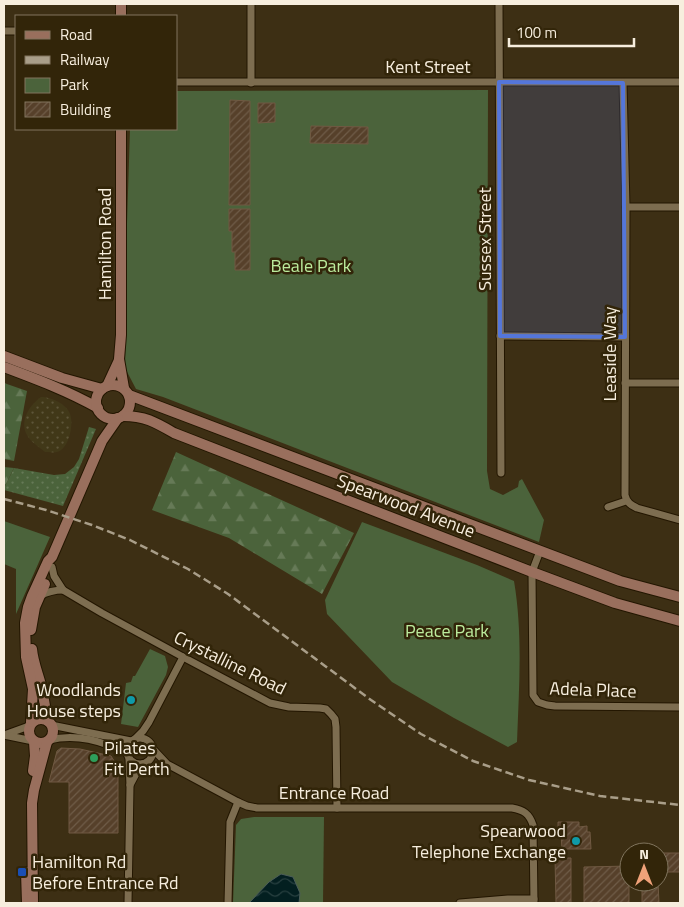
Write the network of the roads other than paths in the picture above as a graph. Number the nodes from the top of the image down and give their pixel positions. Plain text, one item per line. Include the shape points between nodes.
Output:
1 (251, 4) edge
2 (499, 4) edge
3 (178, 82) edge
4 (251, 82) junction
5 (499, 82) junction
6 (623, 82) junction
7 (680, 82) edge
8 (121, 130) edge
9 (626, 207) junction
10 (680, 207) edge
11 (500, 336) junction
12 (625, 337) junction
13 (4, 356) edge
14 (119, 359) junction
15 (4, 367) edge
16 (625, 383) junction
17 (680, 383) edge
18 (104, 387) junction
19 (126, 391) junction
20 (101, 412) junction
21 (120, 417) junction
22 (102, 441) junction
23 (501, 474) dead end
24 (626, 501) junction
25 (608, 507) dead end
26 (680, 520) edge
27 (540, 551) junction
28 (52, 562) junction
29 (532, 572) junction
30 (63, 590) junction
31 (40, 596) junction
32 (680, 597) edge
33 (680, 621) edge
34 (183, 657) junction
35 (680, 707) edge
36 (149, 722) junction
37 (50, 723) junction
38 (30, 724) junction
39 (4, 735) edge
40 (133, 740) junction
41 (33, 741) junction
42 (48, 741) junction
43 (151, 746) junction
44 (128, 756) junction
45 (145, 763) junction
46 (167, 764) junction
47 (130, 786) junction
48 (238, 802) junction
49 (337, 808) junction
50 (534, 901) edge
51 (26, 903) edge
52 (34, 903) edge
53 (128, 903) edge
54 (228, 903) edge
55 (460, 903) edge

1 - 4 street
2 - 5 street, Sussex Street
3 - 4 street, Kent Street
4 - 5 street, Kent Street
5 - 6 street, Kent Street
5 - 11 street, Sussex Street
6 - 7 street, Kent Street
6 - 9 street, Leaside Way
8 - 14 main road, Hamilton Road
9 - 10 street
9 - 12 street, Leaside Way
11 - 12 street
11 - 23 street, Sussex Street
12 - 16 street, Leaside Way
13 - 18 main road via 62,378
14 - 18 main road, Hamilton Road
14 - 19 main road, Hamilton Road
15 - 20 main road via 84,400
16 - 17 street
16 - 24 street, Leaside Way
18 - 19 main road via 119,385
18 - 20 main road via 97,398
19 - 21 main road via 130,399 129,409
19 - 27 main road, Spearwood Avenue
20 - 21 main road via 113,419
20 - 22 main road
21 - 22 main road
21 - 29 main road, Spearwood Avenue via 140,416 151,420 174,433
22 - 28 main road
24 - 25 street
24 - 26 street via 637,508
27 - 29 street, Adela Place
27 - 32 main road, Spearwood Avenue via 620,581
28 - 30 street via 54,576
28 - 31 main road
28 - 38 main road via 48,560 32,596 25,623 26,657 33,689
29 - 33 main road, Spearwood Avenue via 615,603
29 - 35 street, Adela Place via 534,695 538,702 555,706
30 - 31 street
30 - 34 street, Crystalline Road
31 - 37 main road via 32,619 31,645
34 - 36 street
34 - 49 street, Crystalline Road via 270,703 320,708 331,714 336,727
36 - 40 street
36 - 43 street
37 - 38 main road via 38,719
37 - 40 street
37 - 42 main road via 53,731
38 - 39 street
38 - 41 main road via 28,734
39 - 41 street
40 - 43 street via 143,739
40 - 44 street via 127,748
41 - 42 main road
41 - 51 main road via 35,761 25,816
42 - 44 street via 83,738 101,742
42 - 52 main road via 32,803
43 - 45 street via 152,755
43 - 46 street, Entrance Road
44 - 45 street via 134,763
44 - 47 street
45 - 46 street, Entrance Road
45 - 47 street
46 - 48 street, Entrance Road
47 - 53 street
48 - 49 street, Entrance Road via 266,809
48 - 54 street via 230,822
49 - 50 street, Entrance Road via 512,808 527,813 534,825
50 - 55 street via 508,899

